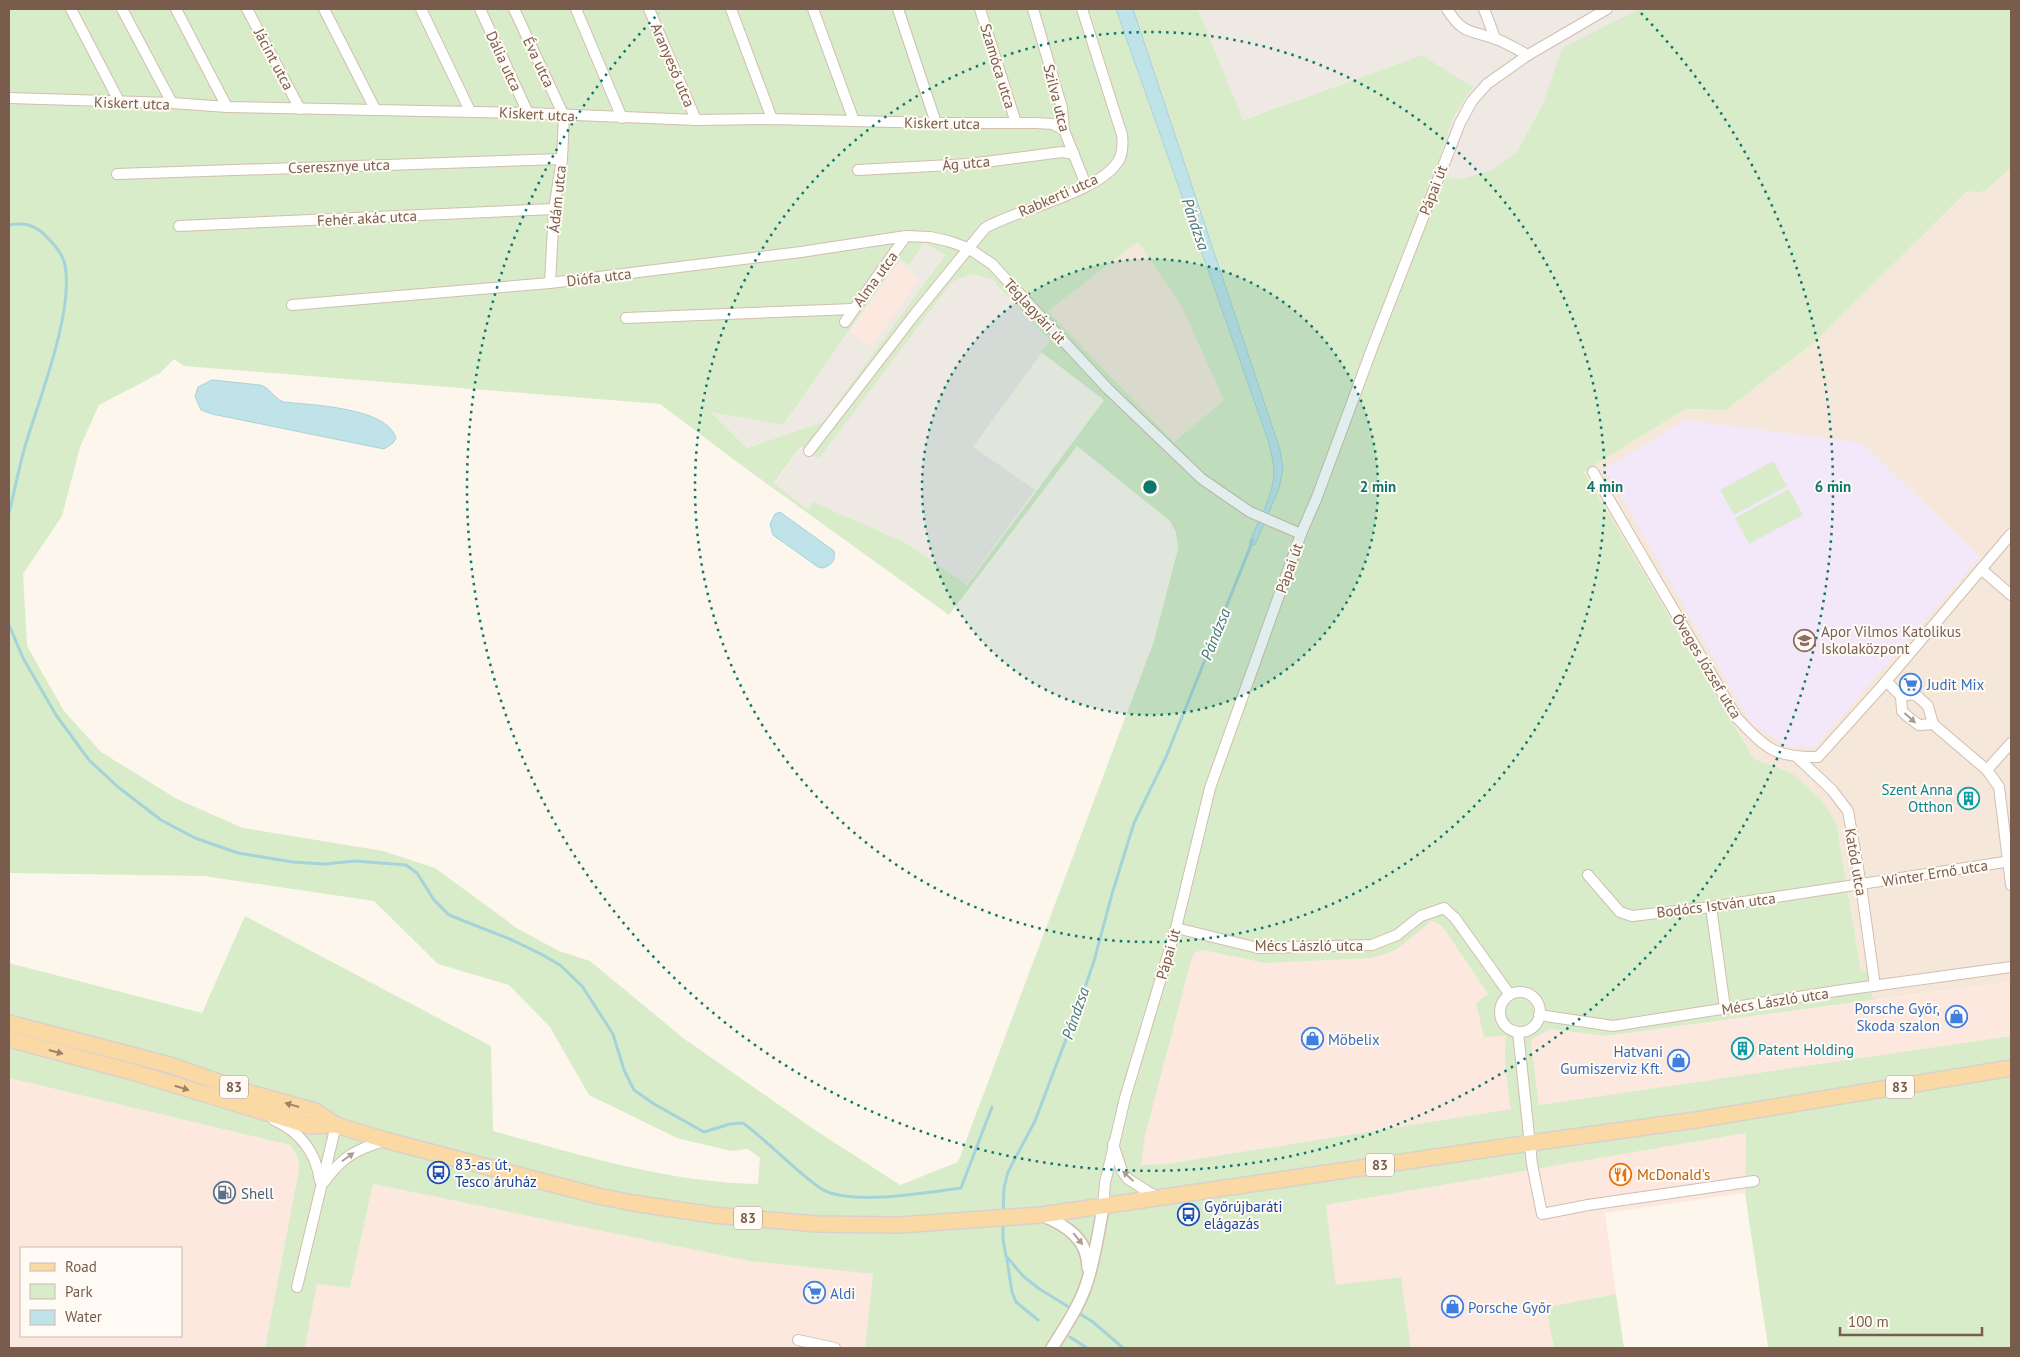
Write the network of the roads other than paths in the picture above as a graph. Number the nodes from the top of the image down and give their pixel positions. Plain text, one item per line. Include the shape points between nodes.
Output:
1 (71, 9) edge
2 (122, 9) edge
3 (176, 9) edge
4 (248, 9) edge
5 (324, 9) edge
6 (421, 9) edge
7 (480, 9) edge
8 (514, 9) edge
9 (576, 9) edge
10 (649, 9) edge
11 (731, 9) edge
12 (813, 9) edge
13 (898, 9) edge
14 (980, 9) edge
15 (1033, 9) edge
16 (1082, 9) edge
17 (1447, 9) edge
18 (1484, 9) edge
19 (1607, 9) edge
20 (1495, 38) junction
21 (1528, 55) junction
22 (9, 98) edge
23 (120, 103) junction
24 (172, 104) junction
25 (228, 107) junction
26 (300, 109) junction
27 (374, 109) junction
28 (470, 112) junction
29 (528, 113) junction
30 (564, 116) junction
31 (622, 118) junction
32 (772, 119) junction
33 (696, 120) junction
34 (854, 121) junction
35 (936, 123) junction
36 (1016, 123) junction
37 (1064, 130) junction
38 (1074, 154) junction
39 (562, 159) junction
40 (858, 170) dead end
41 (117, 174) dead end
42 (1086, 185) junction
43 (554, 209) junction
44 (179, 226) dead end
45 (906, 236) junction
46 (968, 248) junction
47 (550, 283) junction
48 (292, 305) dead end
49 (853, 309) junction
50 (626, 318) dead end
51 (845, 322) dead end
52 (810, 451) dead end
53 (1593, 472) dead end
54 (1301, 534) junction
55 (2011, 534) edge
56 (1981, 568) junction
57 (2011, 595) edge
58 (1886, 681) junction
59 (1901, 696) junction
60 (1933, 724) junction
61 (2011, 743) edge
62 (1798, 758) junction
63 (1987, 770) junction
64 (2010, 861) edge
65 (1588, 875) dead end
66 (1861, 885) junction
67 (2011, 885) edge
68 (1711, 907) junction
69 (1176, 928) junction
70 (2011, 967) edge
71 (1874, 986) junction
72 (1510, 995) junction
73 (1725, 1008) junction
74 (1539, 1016) junction
75 (9, 1023) edge
76 (1518, 1032) junction
77 (9, 1039) edge
78 (2011, 1068) edge
79 (249, 1108) junction
80 (336, 1125) junction
81 (385, 1140) junction
82 (1113, 1143) junction
83 (1530, 1143) junction
84 (1754, 1181) dead end
85 (320, 1187) junction
86 (1158, 1198) junction
87 (1103, 1207) junction
88 (1037, 1215) junction
89 (1088, 1280) junction
90 (297, 1287) dead end
91 (798, 1340) dead end
92 (836, 1348) edge
93 (1052, 1348) edge

1 - 23 street
2 - 24 street
3 - 25 street
4 - 26 street, Jácint utca
5 - 27 street
6 - 28 street
7 - 29 street, Dália utca
8 - 30 street, Éva utca
9 - 31 street
10 - 33 street, Aranyeső utca
11 - 32 street
12 - 34 street
13 - 35 street
14 - 36 street, Szamóca utca
15 - 37 street, Szilva utca via 1062,108
16 - 42 street, Rabkerti utca via 1123,146 1115,165
17 - 20 street via 1456,23 1471,32
18 - 20 street
19 - 21 street, Pápai út
20 - 21 street
21 - 54 street, Pápai út via 1487,84 1472,101 1460,123
22 - 23 street, Kiskert utca
23 - 24 street, Kiskert utca
24 - 25 street, Kiskert utca
25 - 26 street, Kiskert utca
26 - 27 street, Kiskert utca
27 - 28 street, Kiskert utca
28 - 29 street, Kiskert utca
29 - 30 street, Kiskert utca
30 - 31 street, Kiskert utca
30 - 39 street, Ádám utca
31 - 33 street, Kiskert utca
32 - 33 street, Kiskert utca
32 - 34 street, Kiskert utca
34 - 35 street, Kiskert utca
35 - 36 street, Kiskert utca
36 - 37 street, Kiskert utca via 1053,124
37 - 38 street, Szilva utca
38 - 40 street, Ág utca via 1062,152 969,164
38 - 42 street, Szilva utca
39 - 41 street, Cseresznye utca
39 - 43 street, Ádám utca
42 - 46 street, Rabkerti utca via 1041,206 996,221 985,228
43 - 44 street, Fehér akác utca
43 - 47 street, Ádám utca
45 - 46 street via 930,237
45 - 47 street, Diófa utca
45 - 49 street, Alma utca
46 - 52 street
46 - 54 street, Téglagyári út via 992,264 1108,388 1202,478 1250,512
47 - 48 street, Diófa utca
49 - 50 street
49 - 51 street, Alma utca
53 - 62 street, Öveges József utca via 1737,718 1762,744 1782,755
54 - 69 street, Pápai út via 1210,788
55 - 56 street, Öveges József utca
56 - 57 street
56 - 58 street, Öveges József utca
58 - 59 street
58 - 62 street, Öveges József utca via 1818,758
59 - 60 street via 1917,696 1928,706
59 -> 60 street via 1902,711 1906,716 1919,725
60 - 63 street
61 - 63 street
62 - 66 street, Katód utca via 1832,790 1848,811
63 - 64 street via 1999,787
64 - 66 street, Winter Ernő utca
64 - 67 street
65 - 68 street, Bodócs István utca via 1620,912 1632,916
66 - 68 street, Bodócs István utca
66 - 71 street, Katód utca
68 - 73 street
69 - 72 street, Mécs László utca via 1258,948 1372,946 1397,935 1421,916 1444,908 1455,918
69 - 82 street, Pápai út
70 - 71 street, Mécs László utca
71 - 73 street, Mécs László utca
72 - 74 street via 1530,995 1537,1002
72 - 76 street via 1502,1002 1500,1015 1506,1027
73 - 74 street, Mécs László utca via 1613,1026
74 - 76 street via 1532,1028
80 -> 75 main road, 83 via 315,1111 170,1065
76 - 83 street
77 -> 79 main road, 83
78 - 83 main road, 83 via 1696,1120
79 - 80 main road, 83 via 310,1126
79 - 85 street via 284,1125 302,1140 317,1164
80 - 81 main road, 83
80 - 85 street
85 -> 81 street via 343,1159 361,1148
81 - 88 main road, 83 via 598,1196 713,1215 834,1225 899,1225
86 -> 82 street via 1128,1179
82 - 87 street, Pápai út
83 - 84 street via 1542,1214
83 - 86 main road, 83
85 - 90 street
86 - 87 main road, 83
87 - 88 main road, 83
87 - 89 street
88 -> 89 street via 1062,1225 1079,1239 1086,1250
89 - 93 street
91 - 92 street

